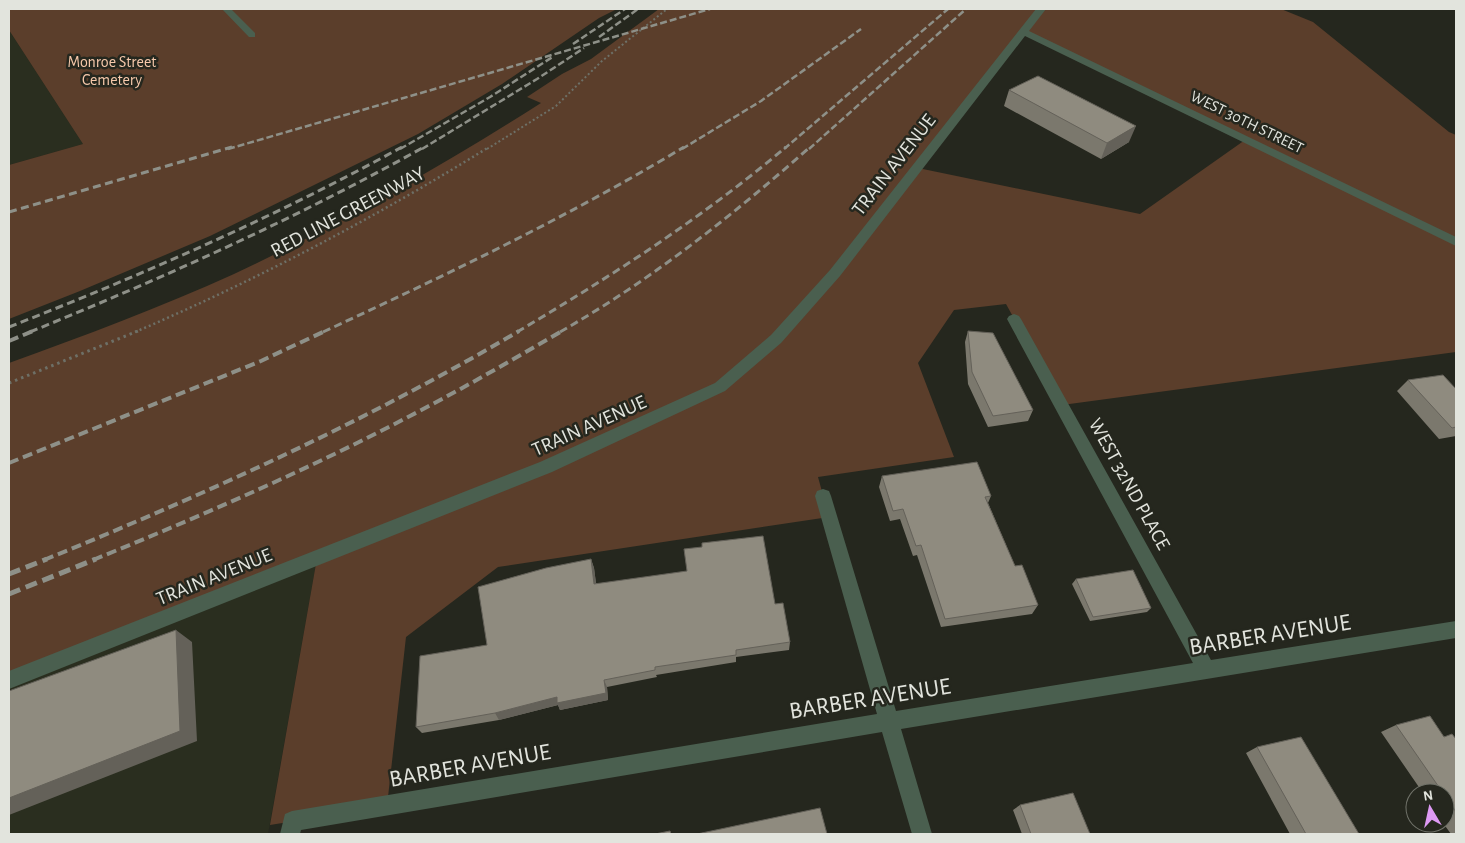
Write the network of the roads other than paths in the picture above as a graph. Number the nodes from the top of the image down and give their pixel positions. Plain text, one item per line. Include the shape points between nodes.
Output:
1 (226, 9) edge
2 (1041, 9) edge
3 (1023, 32) junction
4 (252, 35) dead end
5 (1456, 242) edge
6 (1014, 319) dead end
7 (823, 496) dead end
8 (1456, 630) edge
9 (1207, 671) junction
10 (9, 680) edge
11 (890, 721) junction
12 (291, 828) edge
13 (922, 834) edge

1 - 4 street
2 - 3 street, TRAIN AVENUE
3 - 5 street, WEST 30TH STREET
3 - 10 street, TRAIN AVENUE via 835,274 776,339 720,387 546,467
6 - 9 street, WEST 32ND PLACE
7 - 11 street
8 - 9 street, BARBER AVENUE
9 - 11 street, BARBER AVENUE
11 - 12 street, BARBER AVENUE
11 - 13 street

